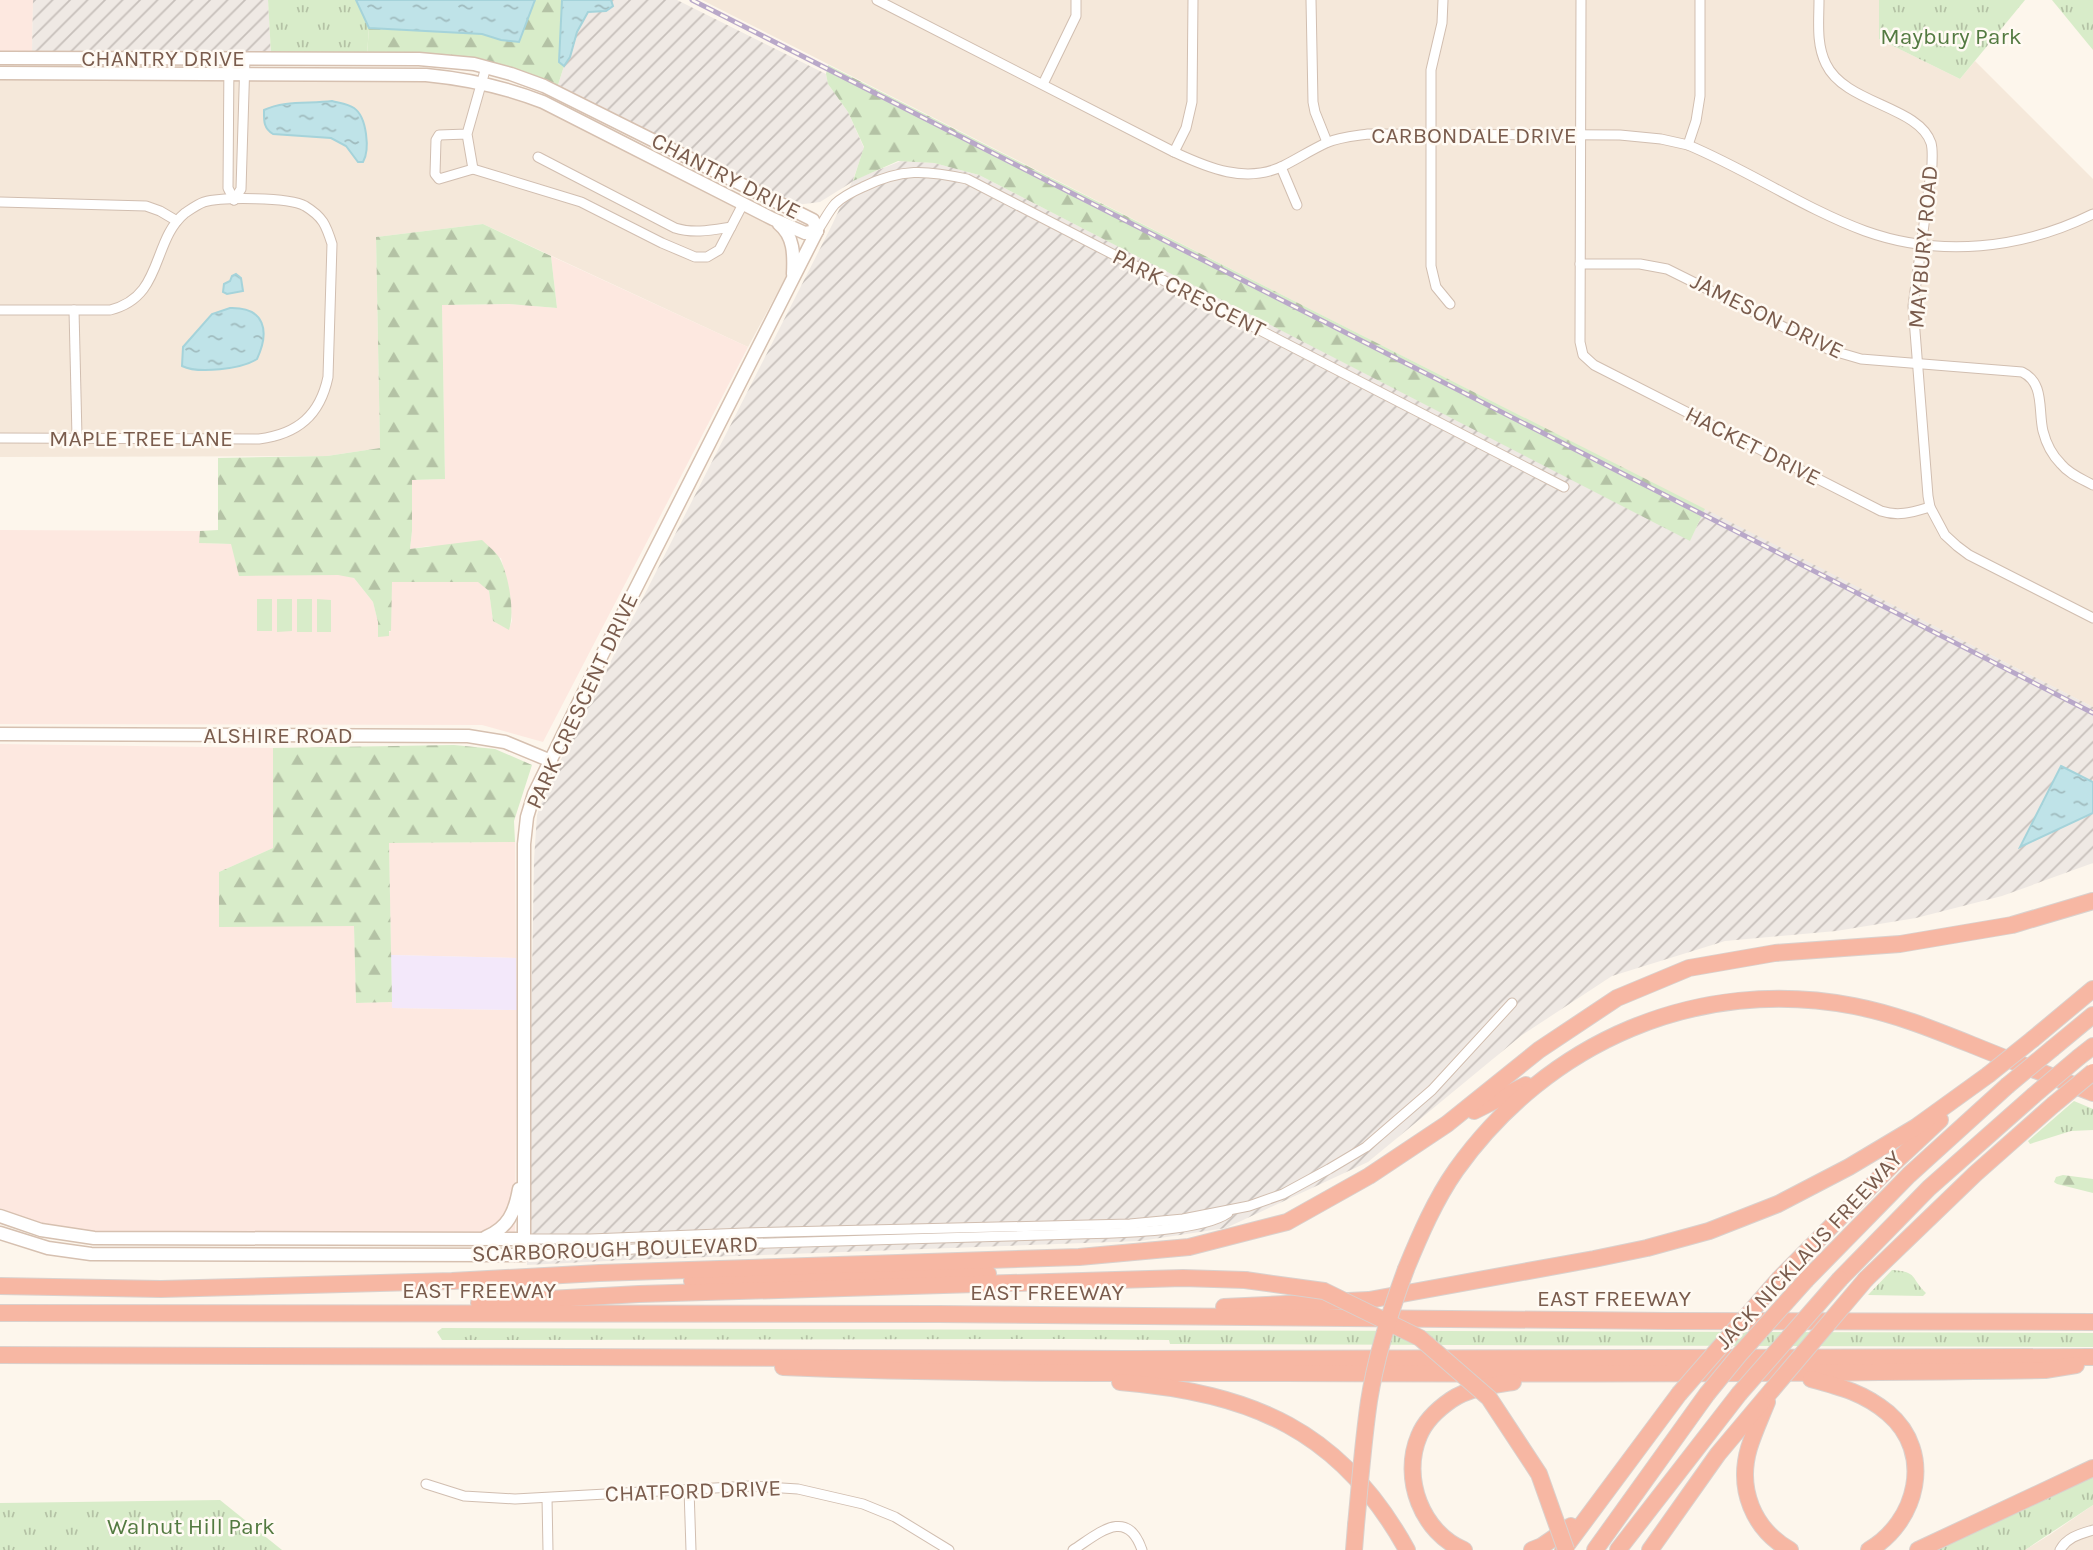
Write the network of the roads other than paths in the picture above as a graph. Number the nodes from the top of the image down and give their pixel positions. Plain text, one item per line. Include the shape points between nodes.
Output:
1 (877, 0) edge
2 (1076, 0) edge
3 (1193, 0) edge
4 (1311, 0) edge
5 (1443, 0) edge
6 (1581, 0) edge
7 (1700, 0) edge
8 (1819, 0) edge
9 (0, 58) edge
10 (229, 58) junction
11 (245, 59) junction
12 (486, 67) junction
13 (0, 74) edge
14 (228, 74) junction
15 (244, 75) junction
16 (481, 83) junction
17 (1043, 84) junction
18 (467, 134) junction
19 (1431, 134) junction
20 (1580, 135) junction
21 (1327, 142) junction
22 (1688, 145) junction
23 (1174, 152) junction
24 (538, 157) dead end
25 (1281, 167) junction
26 (473, 169) junction
27 (234, 200) junction
28 (0, 202) edge
29 (743, 204) junction
30 (1297, 205) dead end
31 (2093, 214) edge
32 (773, 219) junction
33 (177, 221) junction
34 (731, 227) junction
35 (817, 231) junction
36 (1921, 244) junction
37 (1580, 264) junction
38 (793, 279) junction
39 (1450, 304) dead end
40 (0, 310) edge
41 (74, 310) junction
42 (1917, 364) junction
43 (77, 437) junction
44 (0, 438) edge
45 (2093, 485) edge
46 (1564, 487) dead end
47 (1930, 508) junction
48 (2093, 618) edge
49 (0, 734) edge
50 (551, 761) junction
51 (2093, 901) edge
52 (2093, 989) edge
53 (1512, 1003) dead end
54 (2093, 1015) edge
55 (2093, 1046) edge
56 (1554, 1071) junction
57 (2093, 1072) edge
58 (1988, 1075) junction
59 (2093, 1093) edge
60 (1447, 1125) junction
61 (524, 1154) junction
62 (1229, 1212) junction
63 (0, 1216) edge
64 (0, 1233) edge
65 (481, 1239) junction
66 (524, 1239) junction
67 (524, 1255) junction
68 (491, 1278) junction
69 (1063, 1282) junction
70 (0, 1286) edge
71 (0, 1313) edge
72 (429, 1313) junction
73 (1096, 1314) junction
74 (2093, 1322) edge
75 (0, 1355) edge
76 (2093, 1357) edge
77 (553, 1358) junction
78 (2093, 1362) edge
79 (1020, 1374) junction
80 (1788, 1374) junction
81 (1585, 1375) junction
82 (1771, 1391) junction
83 (2093, 1468) edge
84 (426, 1484) dead end
85 (689, 1489) junction
86 (1608, 1489) junction
87 (547, 1498) junction
88 (2093, 1530) edge
89 (548, 1550) edge
90 (691, 1550) edge
91 (949, 1550) edge
92 (1073, 1550) edge
93 (1142, 1550) edge
94 (1354, 1550) edge
95 (1407, 1550) edge
96 (1464, 1550) edge
97 (1532, 1550) edge
98 (1565, 1550) edge
99 (1595, 1550) edge
100 (1618, 1550) edge
101 (1650, 1550) edge
102 (1790, 1550) edge
103 (1868, 1550) edge
104 (1918, 1550) edge
105 (2060, 1550) edge

1 - 17 street, CARBONDALE DRIVE
2 - 17 street via 1076,16
3 - 23 street via 1192,102
4 - 21 street via 1313,102
5 - 19 street via 1430,70
6 - 20 street
7 - 22 street via 1700,96
8 - 36 street, MAYBURY ROAD via 1819,39 1829,70 1854,92 1908,119 1930,141 1932,165
9 - 10 street, CHANTRY DRIVE
10 - 11 street, CHANTRY DRIVE
10 - 14 street
11 - 12 street, CHANTRY DRIVE via 419,59
11 - 15 street
12 - 16 street
12 - 35 street, CHANTRY DRIVE via 544,86 597,111 813,220
13 - 14 street, CHANTRY DRIVE
14 - 15 street, CHANTRY DRIVE
14 - 27 street via 228,188
15 - 16 street, CHANTRY DRIVE via 426,75
15 - 27 street via 241,189
16 - 18 street
16 - 29 street, CHANTRY DRIVE via 543,102
17 - 23 street, CARBONDALE DRIVE
18 - 26 street
18 - 26 street via 439,135 435,174 445,178
19 - 20 street, CARBONDALE DRIVE
19 - 21 street, CARBONDALE DRIVE via 1368,134
19 - 39 street via 1431,266 1436,287
20 - 22 street, CARBONDALE DRIVE via 1643,136
20 - 37 street
21 - 25 street, CARBONDALE DRIVE
22 - 36 street, CARBONDALE DRIVE via 1864,230
23 - 25 street, CARBONDALE DRIVE via 1229,173
24 - 34 street via 675,228 708,231
25 - 30 street
26 - 34 street via 581,202 695,257 719,250
27 - 33 street via 205,202
27 - 43 street, MAPLE TREE LANE via 279,200 305,206 326,223 332,244 324,397 295,429 259,439
28 - 33 street via 146,206
29 - 32 street, CHANTRY DRIVE
29 - 34 street
31 - 36 street, CARBONDALE DRIVE via 2003,244
32 - 35 street, CHANTRY DRIVE via 805,233
32 - 38 street via 790,239
33 - 41 street via 138,297 110,310
35 - 38 street, PARK CRESCENT DRIVE
35 - 46 street, PARK CRESCENT via 835,204 885,176 911,172 967,179
36 - 42 street, MAYBURY ROAD via 1913,306
37 - 42 street, JAMESON DRIVE via 1667,269 1829,350 1861,359
37 - 47 street, HACKET DRIVE via 1580,342 1583,355 1594,365 1881,511 1905,514
38 - 50 street, PARK CRESCENT DRIVE
40 - 41 street
41 - 43 street
42 - 45 street, JAMESON DRIVE via 2027,375 2038,388 2050,449 2067,471
42 - 47 street, MAYBURY ROAD
43 - 44 street, MAPLE TREE LANE
47 - 48 street via 1945,535 1969,555
49 - 50 street, ALSHIRE ROAD via 468,736 505,742
50 - 61 street, PARK CRESCENT DRIVE via 529,806 525,830
51 - 60 highway via 2012,925 1900,944 1775,953 1689,968 1617,998 1539,1050
52 - 58 highway, bridge
53 - 62 street, SCARBOROUGH BOULEVARD via 1432,1090 1366,1147 1283,1194
54 - 99 highway, JACK NICKLAUS FREEWAY, bridge via 1909,1175 1806,1280 1707,1394
55 - 100 highway, JACK NICKLAUS FREEWAY, bridge via 1929,1188 1840,1279 1739,1394
56 - 59 highway via 1613,1036 1674,1013 1748,999 1800,999 1857,1006 1909,1020
56 - 60 highway
56 - 94 highway, bridge via 1494,1124 1455,1172 1406,1269 1375,1370
57 - 82 highway, bridge via 1965,1182 1866,1279
58 - 73 highway via 1916,1127 1814,1185 1709,1231 1647,1248 1368,1300
58 - 86 highway, bridge via 1780,1278 1679,1394
60 - 68 highway via 1287,1222 1189,1247 1079,1257
61 - 65 street via 514,1212 499,1230
61 - 66 street, PARK CRESCENT DRIVE
62 - 66 street, SCARBOROUGH BOULEVARD via 1130,1224
62 - 67 street, SCARBOROUGH BOULEVARD via 1219,1219 1188,1225 1099,1234
63 - 65 street, SCARBOROUGH BOULEVARD via 41,1230 94,1238
64 - 67 street, SCARBOROUGH BOULEVARD via 48,1248 92,1254
65 - 66 street, SCARBOROUGH BOULEVARD
66 - 67 street, PARK CRESCENT DRIVE
68 - 69 highway via 738,1281 1007,1273
68 - 70 highway via 162,1289
69 - 72 highway via 639,1294 475,1303
69 - 98 highway, bridge via 1245,1279 1324,1291 1420,1338 1489,1398 1539,1474
71 - 72 highway, EAST FREEWAY
72 - 73 highway, EAST FREEWAY
73 - 74 highway, EAST FREEWAY
75 - 77 highway
76 - 77 highway
77 - 79 highway
78 - 80 highway via 2045,1370
79 - 81 highway
79 - 95 highway via 1198,1392 1273,1416 1317,1443 1357,1478
80 - 81 highway
80 - 103 highway via 1868,1398 1891,1415 1907,1439 1915,1468 1910,1503 1896,1528
81 - 96 highway via 1485,1387 1454,1398 1429,1421 1414,1454 1417,1499 1430,1524
82 - 101 highway via 1718,1454
82 - 102 highway via 1749,1448 1746,1491 1759,1522
83 - 104 highway
84 - 87 street, CHATFORD DRIVE via 464,1496
85 - 87 street, CHATFORD DRIVE
85 - 90 street
85 - 91 street, CHATFORD DRIVE via 778,1486 837,1496 895,1517
86 - 97 highway via 1578,1520
86 - 98 highway
87 - 89 street
88 - 105 street via 2073,1537
92 - 93 street via 1120,1525 1135,1534

